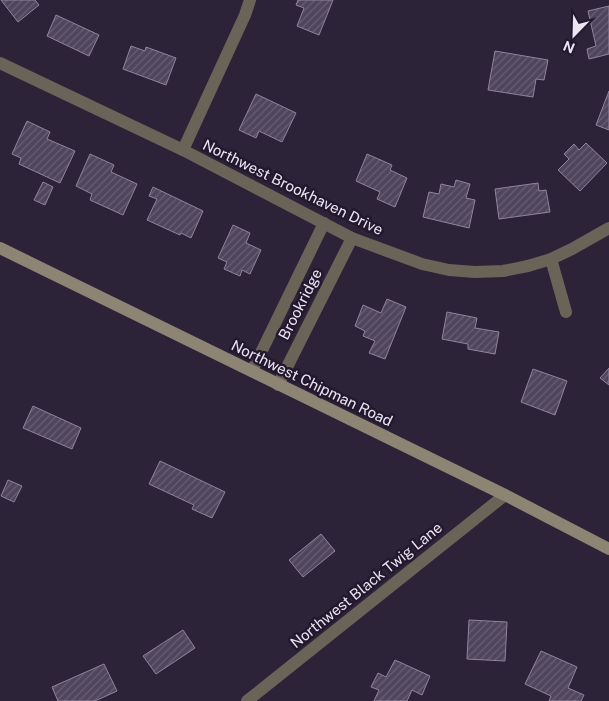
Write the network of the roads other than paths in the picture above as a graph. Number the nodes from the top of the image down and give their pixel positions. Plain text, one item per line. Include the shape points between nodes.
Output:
1 (250, 0) edge
2 (0, 63) edge
3 (183, 150) junction
4 (324, 224) junction
5 (609, 228) edge
6 (352, 238) junction
7 (0, 248) edge
8 (551, 259) junction
9 (566, 312) dead end
10 (252, 371) junction
11 (278, 385) junction
12 (505, 495) junction
13 (609, 549) edge
14 (247, 701) edge

1 - 3 street
2 - 3 street, Northwest Brookhaven Drive
3 - 4 street, Northwest Brookhaven Drive
4 - 6 street, Northwest Brookhaven Drive
4 - 10 street, Brookridge
5 - 8 street, Northwest Brookhaven Drive
6 - 8 street, Northwest Brookhaven Drive via 422,264 449,270 503,272
6 - 11 street, Brookridge
7 - 10 main road, Northwest Chipman Road
8 - 9 street
10 - 11 main road, Northwest Chipman Road
11 - 12 main road, Northwest Chipman Road
12 - 13 main road, Northwest Chipman Road
12 - 14 street, Northwest Black Twig Lane

